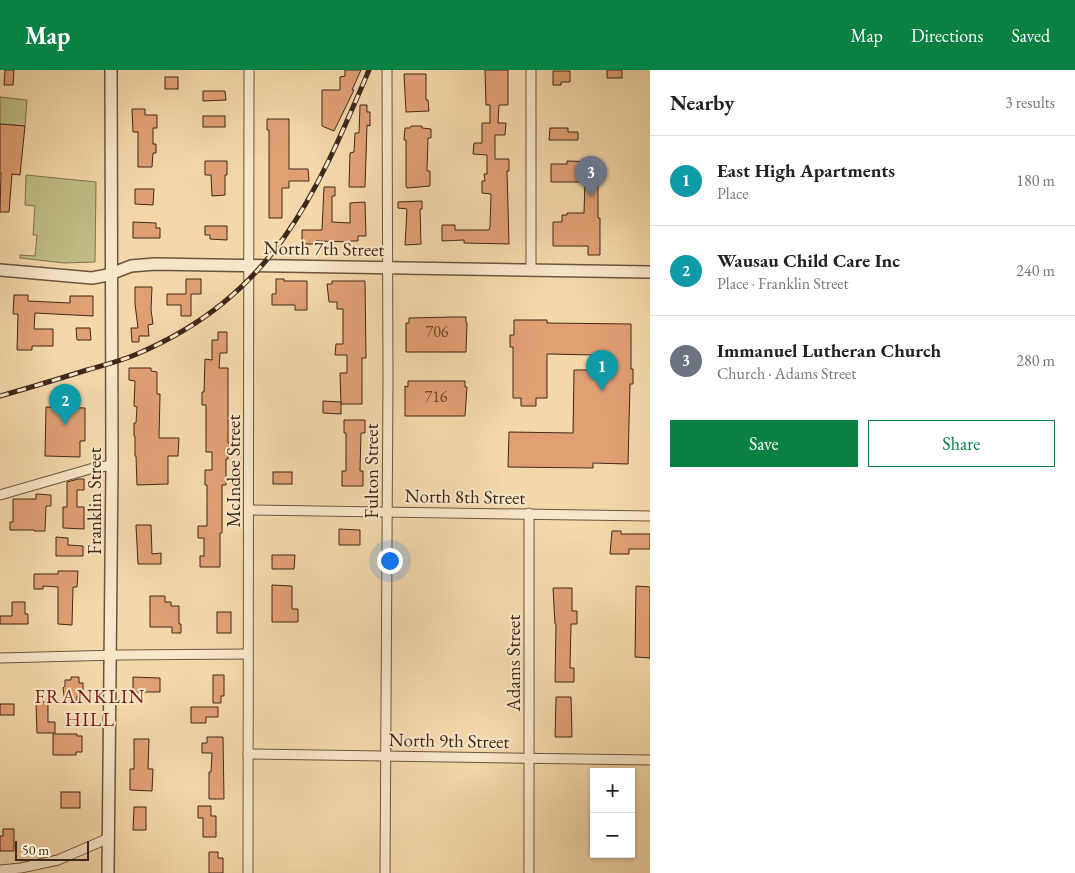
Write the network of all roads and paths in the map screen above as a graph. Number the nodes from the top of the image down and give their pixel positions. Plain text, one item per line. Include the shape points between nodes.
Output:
1 (111, 70) edge
2 (249, 70) edge
3 (387, 70) edge
4 (531, 70) edge
5 (249, 264) junction
6 (388, 266) junction
7 (0, 270) edge
8 (530, 270) junction
9 (650, 272) edge
10 (112, 274) junction
11 (112, 465) junction
12 (0, 495) edge
13 (249, 510) junction
14 (387, 512) junction
15 (529, 513) junction
16 (650, 516) edge
17 (248, 654) junction
18 (111, 656) junction
19 (0, 658) edge
20 (248, 754) junction
21 (385, 756) junction
22 (529, 758) junction
23 (650, 760) edge
24 (109, 838) junction
25 (0, 870) edge
26 (108, 873) edge
27 (248, 873) edge
28 (385, 873) edge
29 (529, 873) edge

1 - 10 street, Franklin Street
2 - 5 street, McIndoe Street
3 - 6 street, Fulton Street
4 - 8 street
5 - 6 street, North 7th Street
5 - 10 street, North 7th Street via 155,264 131,266
5 - 13 street, McIndoe Street
6 - 8 street, North 7th Street
6 - 14 street, Fulton Street
7 - 10 street, North 7th Street via 89,278
8 - 9 street, North 7th Street
10 - 11 street, Franklin Street
11 - 12 street
11 - 18 street, Franklin Street
13 - 14 street, North 8th Street
13 - 17 street, McIndoe Street
14 - 15 street, North 8th Street
14 - 21 street, Fulton Street
15 - 16 street, North 8th Street
15 - 22 street, Adams Street
17 - 18 street
17 - 20 street, McIndoe Street
18 - 19 street
18 - 24 street, Franklin Street
20 - 21 street, North 9th Street
20 - 27 street, McIndoe Street
21 - 22 street, North 9th Street
21 - 28 street, Fulton Street
22 - 23 street, North 9th Street
22 - 29 street, Adams Street
24 - 25 street via 58,860
24 - 26 street, Franklin Street

